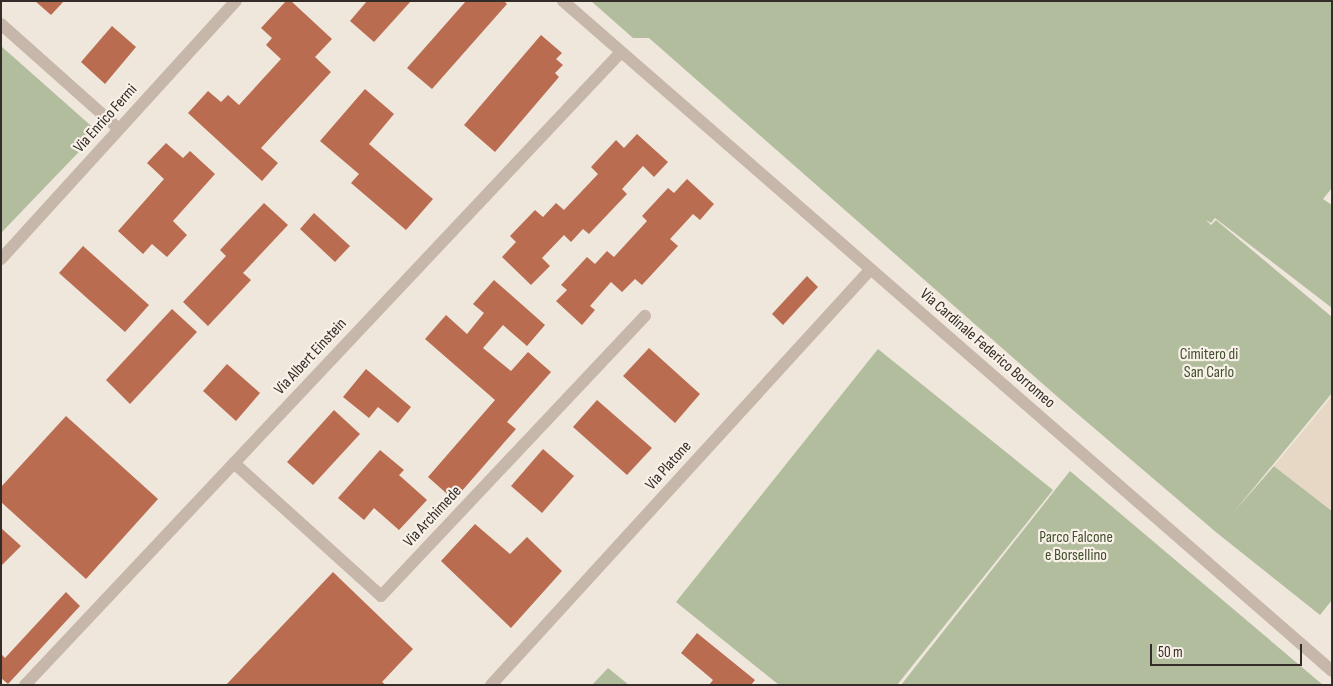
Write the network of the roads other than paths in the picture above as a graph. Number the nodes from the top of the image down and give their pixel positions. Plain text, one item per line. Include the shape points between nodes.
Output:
1 (236, 1) edge
2 (563, 1) edge
3 (1, 24) edge
4 (621, 52) junction
5 (119, 129) junction
6 (1, 259) edge
7 (870, 270) junction
8 (645, 316) dead end
9 (234, 463) junction
10 (1332, 671) edge
11 (25, 685) edge
12 (491, 685) edge

1 - 5 street, Via Enrico Fermi
2 - 4 street, Via Cardinale Federico Borromeo
3 - 5 street
4 - 7 street, Via Cardinale Federico Borromeo
4 - 9 street, Via Albert Einstein
5 - 6 street, Via Enrico Fermi
7 - 10 street, Via Cardinale Federico Borromeo
7 - 12 street, Via Platone
8 - 9 street, Via Archimede via 381,596
9 - 11 street, Via Albert Einstein

